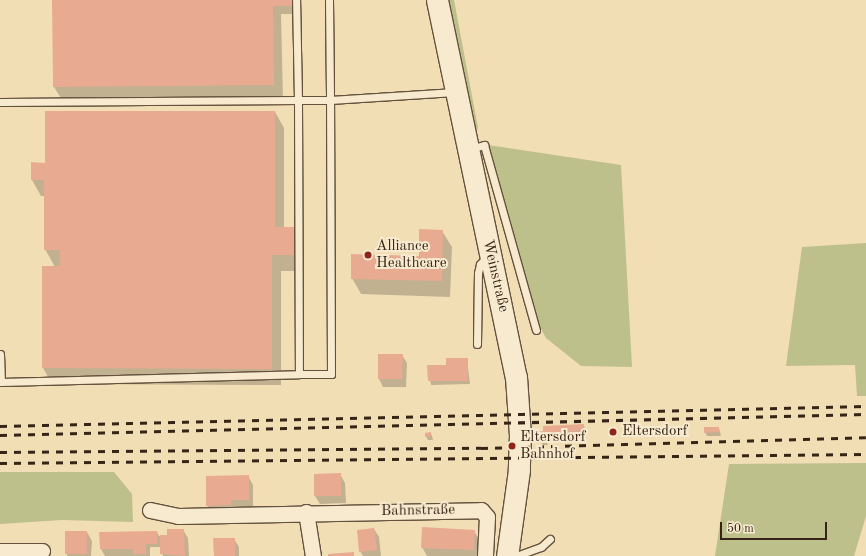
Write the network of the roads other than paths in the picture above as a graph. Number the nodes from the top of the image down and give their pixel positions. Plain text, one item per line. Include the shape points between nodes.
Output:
1 (296, 0) edge
2 (329, 0) edge
3 (437, 0) edge
4 (456, 92) junction
5 (298, 100) junction
6 (330, 100) junction
7 (0, 102) edge
8 (467, 150) junction
9 (490, 254) junction
10 (536, 330) dead end
11 (478, 344) dead end
12 (0, 354) edge
13 (299, 374) junction
14 (150, 510) dead end
15 (306, 512) junction
16 (550, 539) dead end
17 (0, 551) edge
18 (42, 551) dead end
19 (312, 556) edge
20 (485, 556) edge
21 (507, 556) edge
22 (516, 556) edge

1 - 5 lane
2 - 6 lane
3 - 4 main road, Weinstraße
4 - 6 lane
4 - 8 main road, Weinstraße
5 - 6 lane
5 - 7 lane
5 - 13 lane
6 - 13 lane via 331,374
8 - 9 main road, Weinstraße
8 - 10 lane via 484,144
9 - 11 lane via 480,264 478,274
9 - 21 main road, Weinstraße via 519,403 519,470
12 - 13 lane via 1,382
14 - 15 street, Bahnstraße via 178,516
15 - 19 street
15 - 20 street, Bahnstraße via 481,510 487,517
16 - 22 lane via 541,547
17 - 18 street

